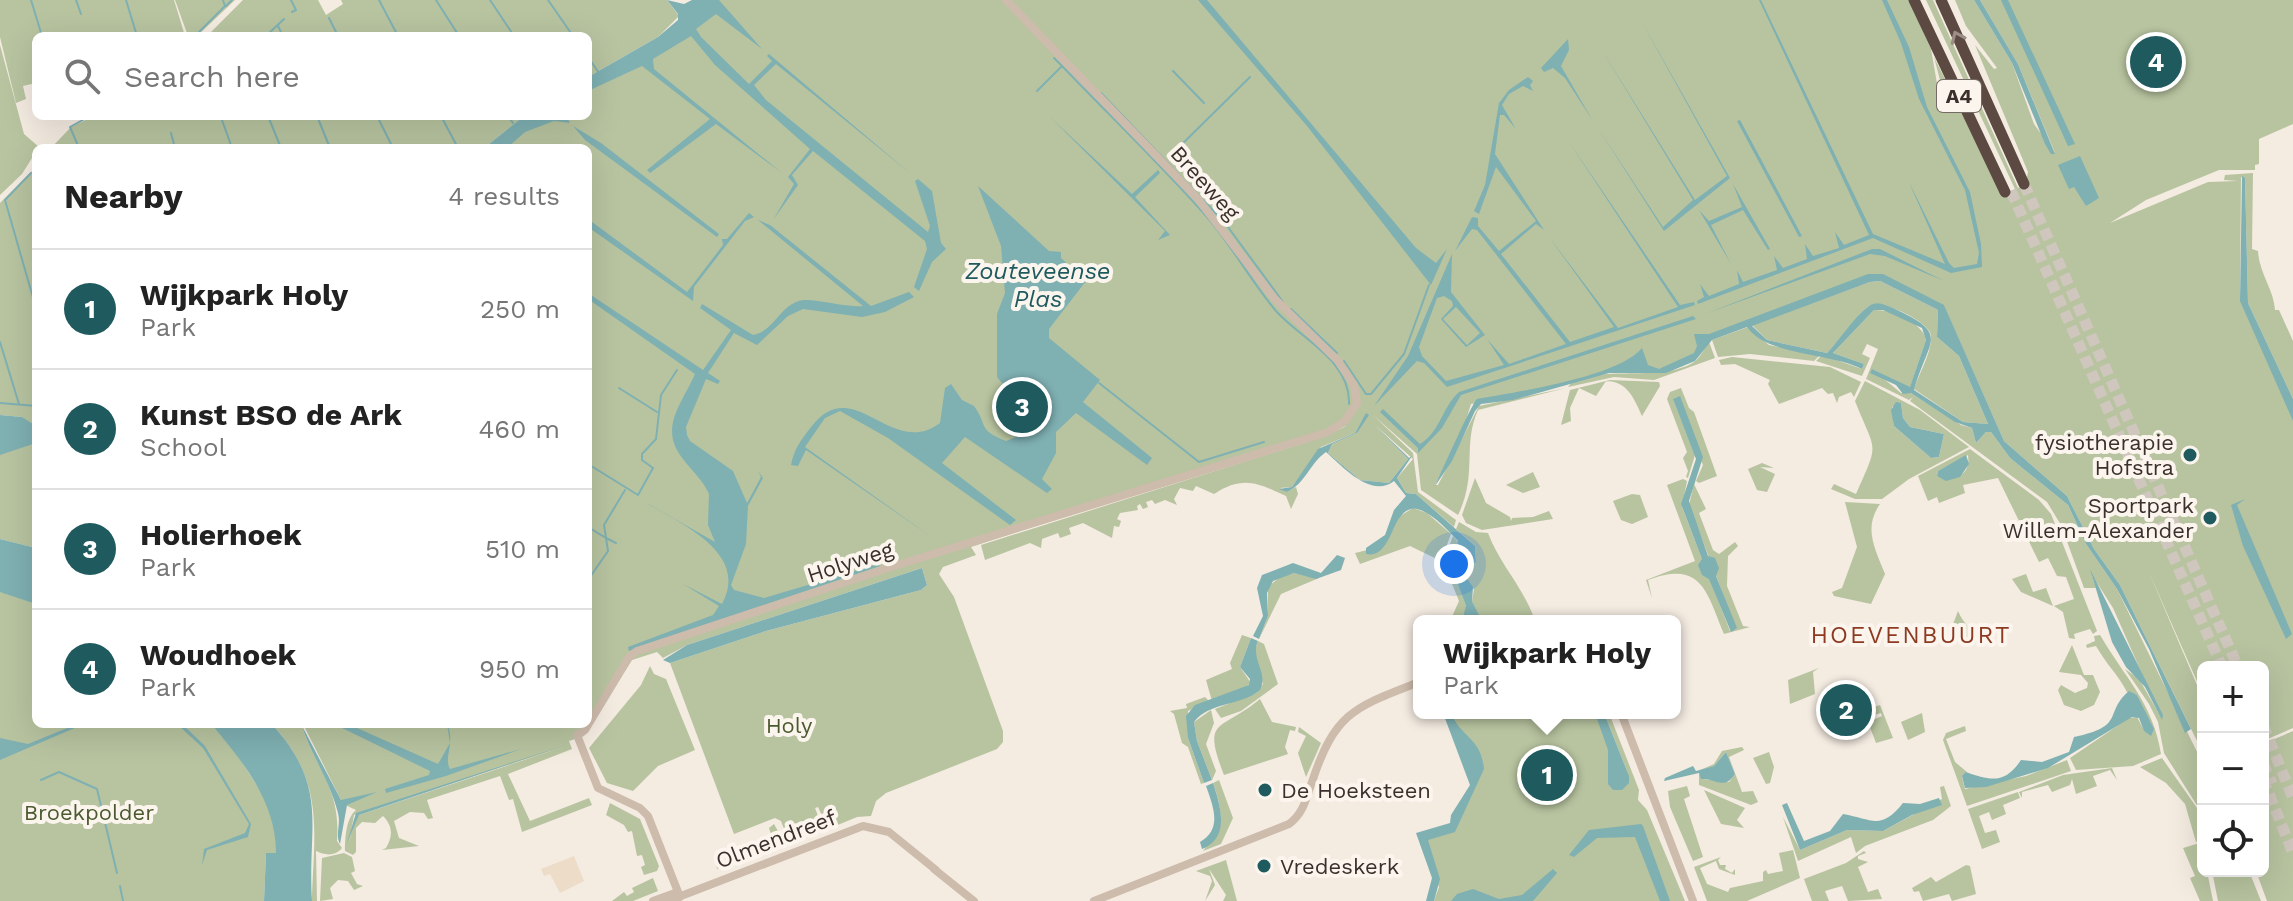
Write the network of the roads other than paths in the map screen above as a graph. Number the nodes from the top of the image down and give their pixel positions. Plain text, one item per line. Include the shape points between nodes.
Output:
1 (1006, 0) edge
2 (1914, 0) edge
3 (1921, 0) edge
4 (1941, 0) edge
5 (2024, 184) tunnel mouth
6 (1357, 403) joint
7 (1413, 684) edge
8 (592, 719) edge
9 (1623, 719) edge
10 (586, 728) edge
11 (679, 894) junction
12 (653, 901) edge
13 (668, 901) edge
14 (974, 901) edge
15 (1094, 901) edge
16 (1693, 901) edge

1 - 6 street, Breeweg via 1207,209 1274,298 1338,361 1354,385
2 - 3 highway, A4 via 2008,192
5 -> 4 highway, A4
6 - 8 street, Holyweg via 1345,421 1328,432 891,567 633,654
7 - 15 street via 1350,712 1337,730 1317,785 1289,824
9 - 16 street
10 - 11 street, Holyweg via 577,735 598,788 648,816
11 - 12 street, Olmendreef
11 - 13 street, Olmendreef
11 - 14 street, Olmendreef via 863,826 884,829

